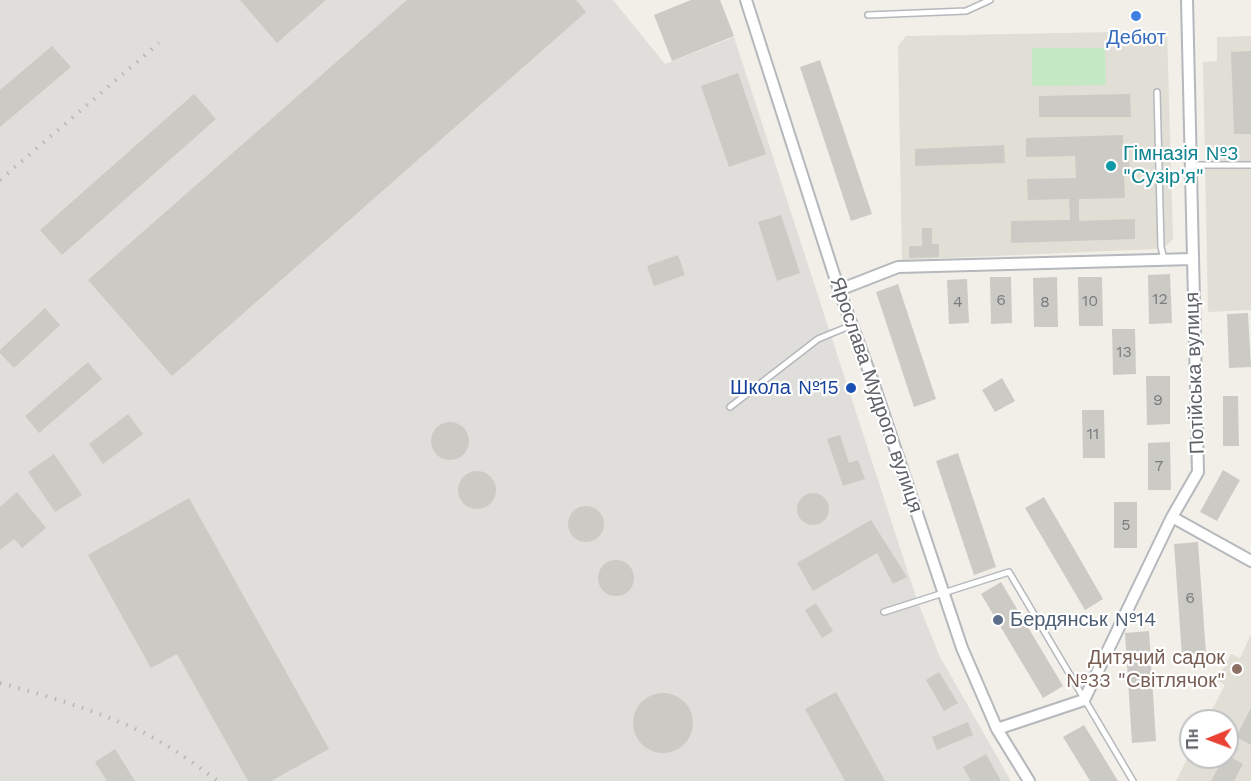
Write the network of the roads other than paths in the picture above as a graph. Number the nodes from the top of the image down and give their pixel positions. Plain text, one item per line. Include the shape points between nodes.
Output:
1 (746, 0) edge
2 (990, 0) edge
3 (1187, 0) edge
4 (868, 15) dead end
5 (1157, 92) dead end
6 (1190, 165) junction
7 (1251, 165) edge
8 (1164, 259) junction
9 (1192, 259) junction
10 (839, 290) junction
11 (852, 325) junction
12 (729, 407) dead end
13 (1172, 517) junction
14 (1251, 561) edge
15 (944, 592) junction
16 (884, 612) dead end
17 (1084, 700) junction
18 (997, 729) junction
19 (1029, 781) edge
20 (1133, 781) edge

1 - 10 street, Ярослава Мудрого вулиця
2 - 4 lane via 966,11
3 - 6 street, Потійська вулиця
5 - 8 lane
6 - 7 lane
6 - 9 street, Потійська вулиця
8 - 9 street
8 - 10 street via 898,267
9 - 13 street, Потійська вулиця via 1198,472
10 - 11 street, Ярослава Мудрого вулиця
11 - 12 lane via 818,339
11 - 15 street, Ярослава Мудрого вулиця
13 - 14 street
13 - 17 street, Потійська вулиця
15 - 16 lane
15 - 17 lane via 1009,572
15 - 18 street, Ярослава Мудрого вулиця via 962,648
17 - 18 street
17 - 20 lane
18 - 19 street, Ярослава Мудрого вулиця

